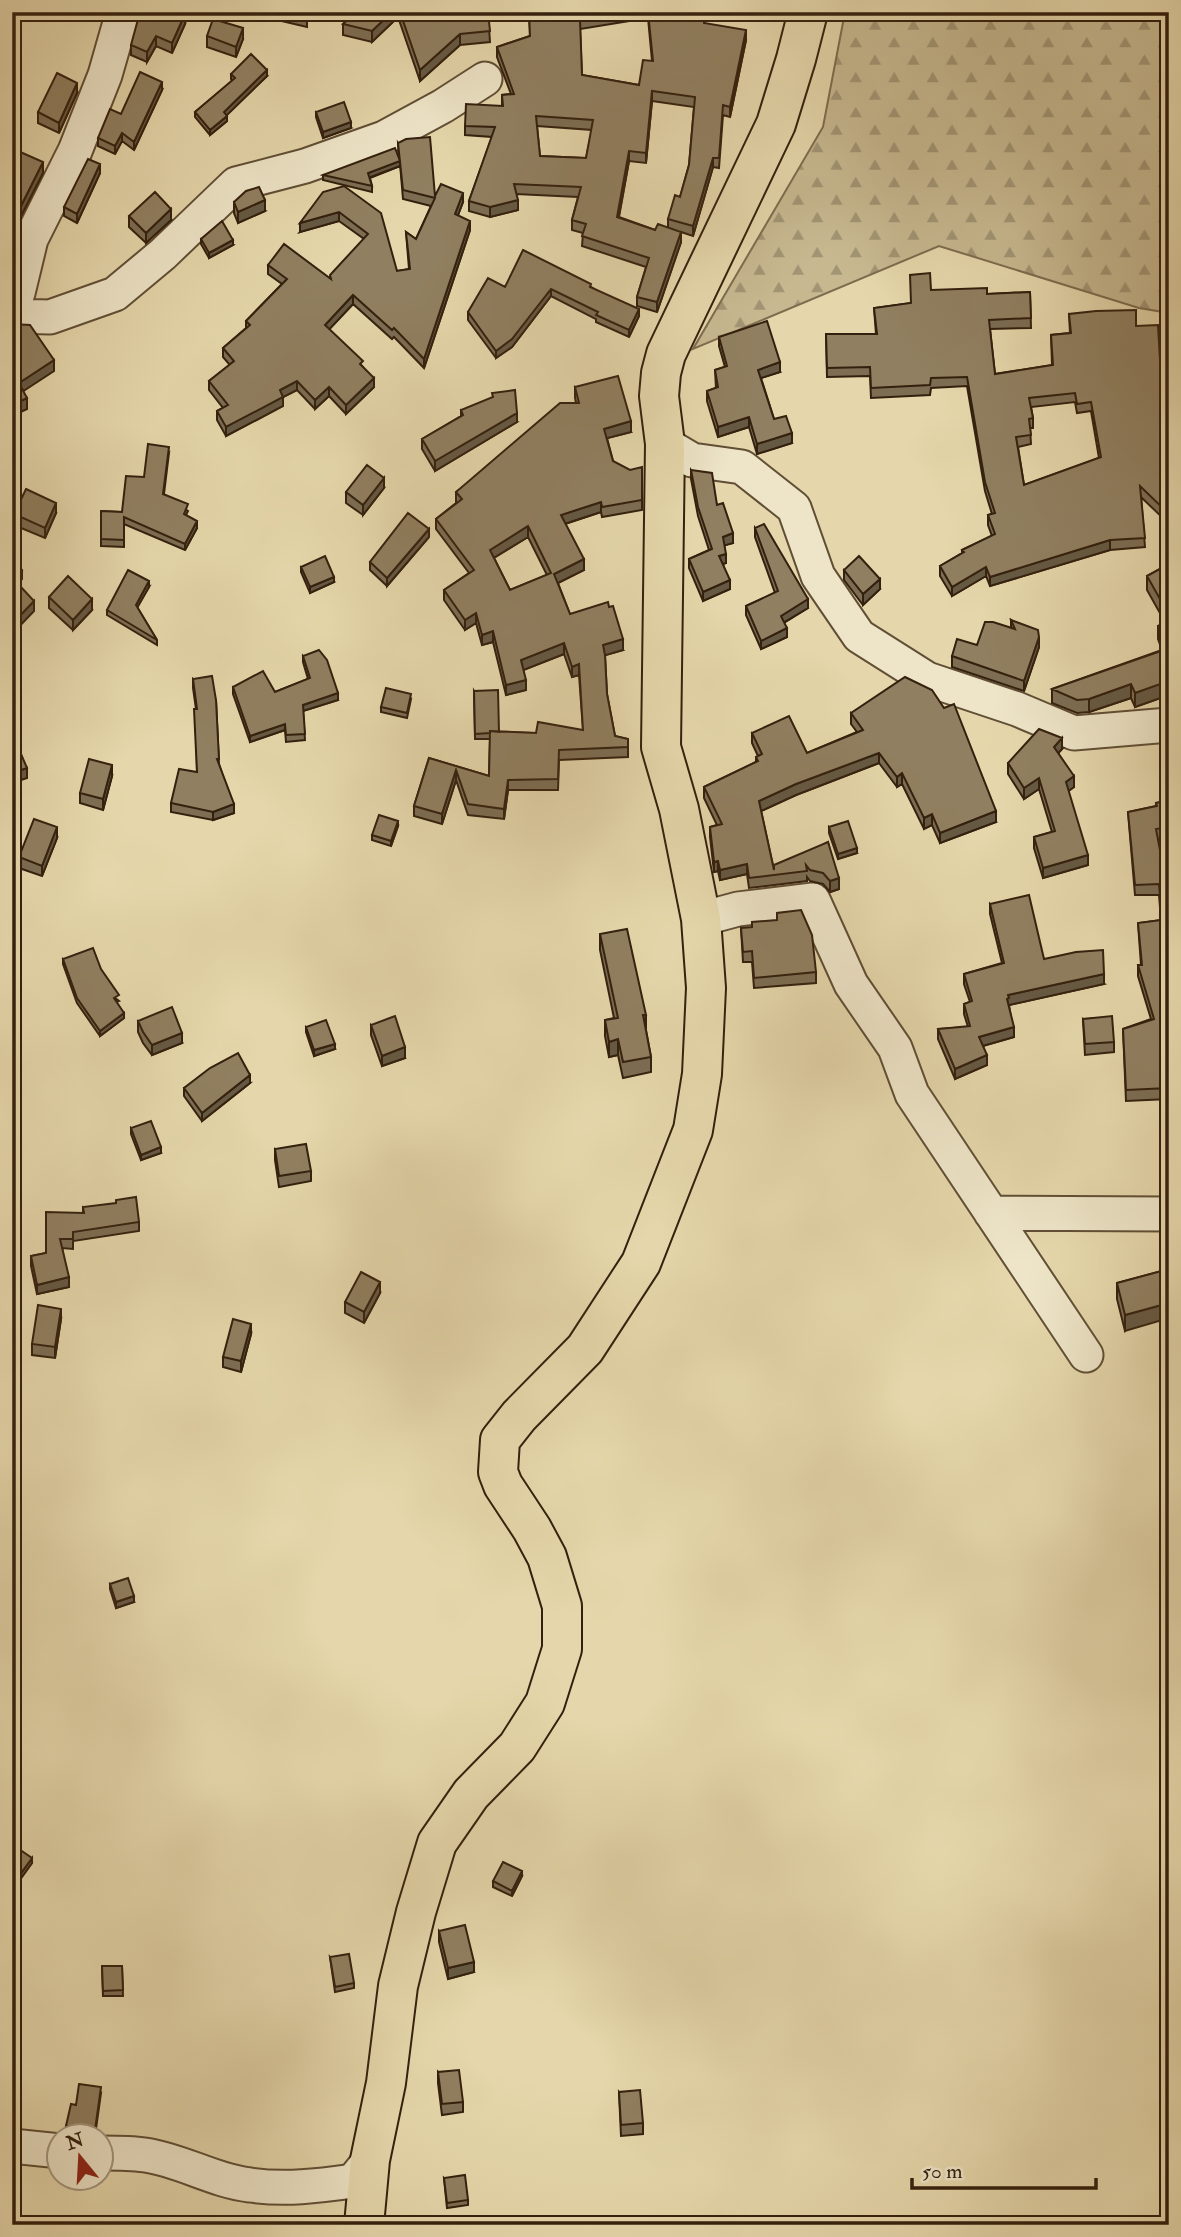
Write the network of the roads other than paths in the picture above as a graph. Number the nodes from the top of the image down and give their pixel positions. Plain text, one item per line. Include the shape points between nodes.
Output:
1 (123, 12) edge
2 (808, 12) edge
3 (485, 79) dead end
4 (12, 301) edge
5 (12, 316) edge
6 (665, 444) junction
7 (1169, 725) edge
8 (701, 919) junction
9 (991, 1213) junction
10 (1169, 1214) edge
11 (1086, 1355) dead end
12 (12, 2146) edge
13 (46, 2150) edge
14 (116, 2154) edge
15 (370, 2160) junction
16 (364, 2225) edge

1 - 4 street via 105,75 75,151 31,239
2 - 6 main road via 776,124 666,354 659,396
3 - 5 street via 384,138 306,166 236,184 115,294 50,317
6 - 7 street via 692,460 742,467 794,508 818,576 859,636 927,679 1074,733
6 - 8 main road via 662,747
8 - 9 street via 738,909 813,900 851,984 895,1048 912,1094
8 - 15 main road via 706,988 702,1074 692,1130 641,1263 584,1349 500,1440 498,1472 547,1557 562,1606 562,1649 545,1703 517,1747 471,1794 437,1843 398,1986 386,2083
9 - 10 street
9 - 11 street
12 - 13 street
14 - 15 street via 147,2155 248,2185 281,2188 353,2181
15 - 16 main road

